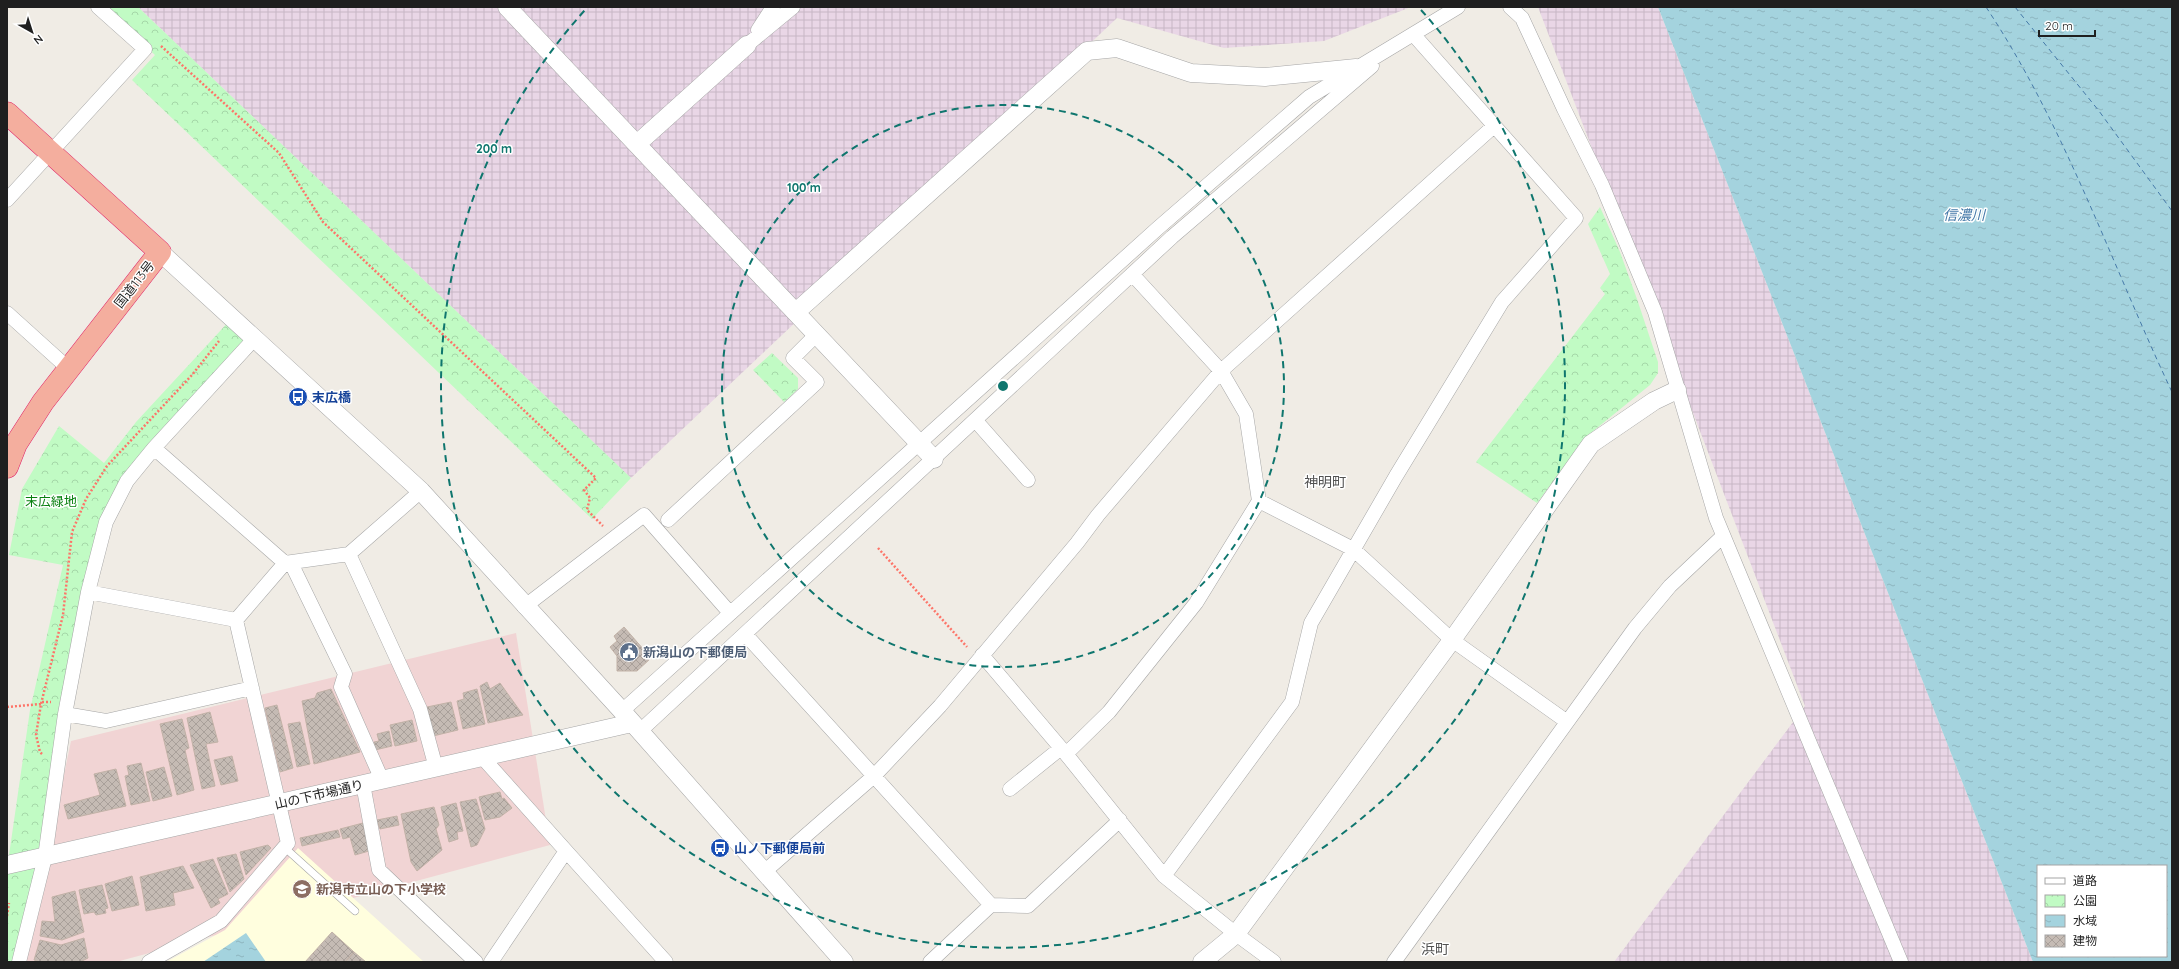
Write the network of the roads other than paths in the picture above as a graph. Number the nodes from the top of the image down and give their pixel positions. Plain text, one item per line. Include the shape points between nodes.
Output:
1 (98, 7) edge
2 (507, 7) edge
3 (773, 7) edge
4 (793, 7) edge
5 (1458, 7) edge
6 (1510, 7) edge
7 (1413, 34) junction
8 (1401, 40) junction
9 (747, 45) junction
10 (1356, 68) junction
11 (7, 113) edge
12 (1494, 126) junction
13 (637, 144) junction
14 (50, 152) junction
15 (7, 200) edge
16 (160, 252) junction
17 (1132, 274) junction
18 (796, 312) junction
19 (7, 313) edge
20 (817, 334) junction
21 (255, 338) junction
22 (69, 369) junction
23 (1221, 371) junction
24 (1677, 390) junction
25 (976, 421) junction
26 (11, 442) edge
27 (920, 442) junction
28 (154, 448) junction
29 (934, 459) junction
30 (7, 467) edge
31 (1028, 480) dead end
32 (421, 492) junction
33 (1259, 501) junction
34 (668, 520) dead end
35 (1724, 536) junction
36 (1353, 549) junction
37 (348, 554) junction
38 (288, 563) junction
39 (88, 592) junction
40 (524, 607) junction
41 (730, 613) junction
42 (236, 620) junction
43 (746, 634) junction
44 (1452, 640) junction
45 (980, 657) junction
46 (252, 688) junction
47 (65, 714) junction
48 (1566, 721) junction
49 (631, 722) junction
50 (1064, 751) junction
51 (483, 758) junction
52 (436, 768) junction
53 (874, 776) junction
54 (382, 780) junction
55 (363, 784) junction
56 (1010, 790) dead end
57 (279, 803) junction
58 (1120, 820) junction
59 (284, 847) junction
60 (566, 851) junction
61 (45, 857) junction
62 (7, 865) edge
63 (764, 872) junction
64 (1164, 876) junction
65 (992, 905) junction
66 (355, 911) dead end
67 (1236, 934) junction
68 (19, 962) edge
69 (149, 962) edge
70 (476, 962) edge
71 (490, 962) edge
72 (666, 962) edge
73 (844, 962) edge
74 (930, 962) edge
75 (1202, 962) edge
76 (1274, 962) edge
77 (1394, 962) edge
78 (1901, 962) edge

1 - 14 street via 145,49
2 - 13 street
3 - 9 street
4 - 9 street
5 - 7 street
6 - 24 street via 1522,18 1602,185 1655,312
7 - 8 street
7 - 12 street
8 - 10 street
8 - 17 street
9 - 13 street
10 - 18 street via 1265,77 1191,73 1117,48 1087,51
10 - 27 street via 1309,97 1158,228
11 - 14 highway, 国道113号
12 - 23 street
12 - 36 street via 1576,218 1502,302
13 - 18 street
14 - 15 street
14 - 16 highway, 国道113号
16 - 21 street
16 - 22 highway, 国道113号
17 - 23 street
17 - 25 street
18 - 20 street
19 - 22 street
20 - 27 street
20 - 34 street via 793,358 817,382
21 - 28 street
21 - 32 street
22 - 26 highway, 国道113号
23 - 33 street via 1246,414
23 - 45 street
24 - 35 street
24 - 44 street via 1654,401 1591,444
25 - 29 street
25 - 31 street
26 - 30 highway, 国道113号
27 - 29 street
27 - 41 street
28 - 38 street
28 - 39 street via 127,481 106,522
29 - 43 street
32 - 37 street
32 - 40 street
33 - 36 street
33 - 50 street via 1196,603 1109,712
35 - 48 street via 1670,586 1634,628
35 - 78 street
36 - 44 street
36 - 64 street via 1311,622 1292,702
37 - 38 street
37 - 52 street via 420,709
38 - 42 street
38 - 54 street via 345,674 341,687
39 - 42 street
39 - 47 street
40 - 41 street via 644,515
40 - 49 street
41 - 49 street
42 - 46 street
43 - 49 street
43 - 53 street
44 - 48 street
44 - 67 street
45 - 50 street
45 - 53 street via 940,706
46 - 47 street via 106,721
46 - 57 street
47 - 61 street
48 - 77 street
49 - 51 street, 山の下市場通り
49 - 63 street
50 - 56 street
50 - 58 street
51 - 52 street, 山の下市場通り
51 - 60 street
52 - 54 street, 山の下市場通り
53 - 63 street
53 - 65 street
54 - 55 street, 山の下市場通り
55 - 57 street, 山の下市場通り
55 - 70 street via 379,870
57 - 59 street via 288,843
57 - 61 street, 山の下市場通り
58 - 64 street
58 - 65 street via 1028,906
59 - 66 lane
59 - 69 street via 221,922
60 - 71 street
60 - 72 street
61 - 62 street, 山の下市場通り
61 - 68 street
63 - 73 street
64 - 67 street
65 - 74 street
67 - 75 street
67 - 76 street

